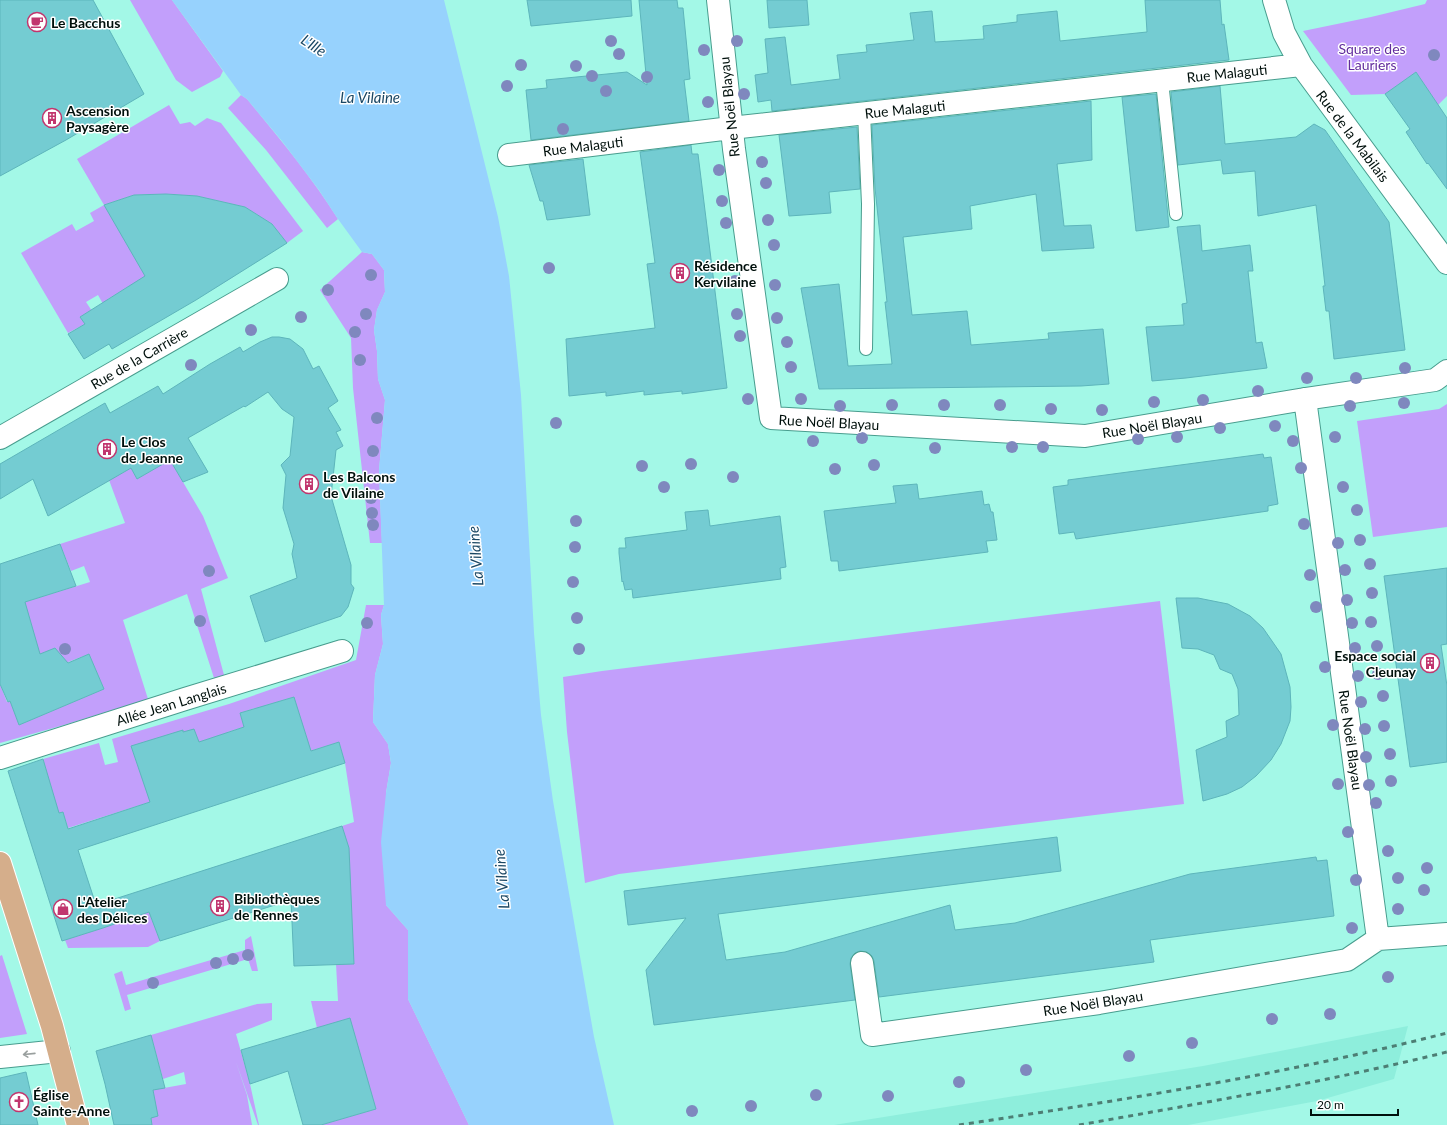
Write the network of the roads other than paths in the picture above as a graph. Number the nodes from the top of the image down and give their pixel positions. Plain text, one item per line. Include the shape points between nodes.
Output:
1 (718, 0) edge
2 (1274, 0) edge
3 (1301, 65) junction
4 (1162, 80) junction
5 (864, 113) junction
6 (731, 128) junction
7 (509, 155) dead end
8 (1176, 214) dead end
9 (1447, 263) edge
10 (277, 279) dead end
11 (866, 349) dead end
12 (1447, 371) edge
13 (1305, 399) junction
14 (0, 438) edge
15 (342, 651) dead end
16 (0, 758) edge
17 (0, 863) edge
18 (1447, 934) edge
19 (1378, 939) junction
20 (862, 963) dead end
21 (59, 1051) junction
22 (0, 1057) edge
23 (78, 1125) edge

1 - 6 street, Rue Noël Blayau
2 - 3 street, Rue de la Mabilais via 1284,33
3 - 4 street, Rue Malaguti
3 - 9 street, Rue de la Mabilais
4 - 5 street, Rue Malaguti
4 - 8 lane
5 - 6 street, Rue Malaguti
5 - 11 lane via 868,204
6 - 7 street, Rue Malaguti
6 - 13 street, Rue Noël Blayau via 771,418 1085,436
10 - 14 street, Rue de la Carrière
12 - 13 street, Rue Noël Blayau via 1435,380
13 - 19 street, Rue Noël Blayau
15 - 16 street, Allée Jean Langlais
17 - 21 main road
18 - 19 street, Rue Noël Blayau
19 - 20 street, Rue Noël Blayau via 1347,960 1099,1003 872,1035
21 -> 22 street
21 - 23 main road

